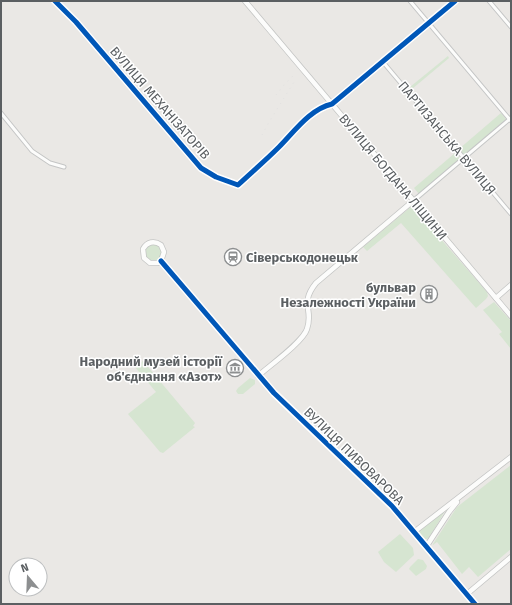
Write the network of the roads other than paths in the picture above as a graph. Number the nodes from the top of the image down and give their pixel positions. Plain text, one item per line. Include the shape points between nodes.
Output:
1 (55, 1) edge
2 (245, 1) edge
3 (410, 1) edge
4 (455, 1) edge
5 (489, 1) edge
6 (429, 23) junction
7 (511, 27) edge
8 (383, 62) junction
9 (332, 104) junction
10 (1, 113) edge
11 (511, 119) edge
12 (464, 158) junction
13 (64, 167) dead end
14 (413, 201) junction
15 (511, 214) edge
16 (159, 262) junction
17 (511, 285) edge
18 (496, 298) junction
19 (511, 316) edge
20 (258, 376) junction
21 (511, 456) edge
22 (468, 491) junction
23 (414, 532) junction
24 (426, 547) junction
25 (511, 557) edge
26 (467, 594) junction
27 (475, 604) edge

1 - 9 street, ВУЛИЦЯ МЕХАНІЗАТОРІВ via 201,168 238,185 306,119
2 - 9 street, ВУЛИЦЯ БОГДАНА ЛІЩИНИ
3 - 6 street
4 - 6 street
5 - 7 street
6 - 8 street
6 - 11 street
8 - 9 street
8 - 12 street, ПАРТИЗАНСЬКА ВУЛИЦЯ
9 - 14 street, ВУЛИЦЯ БОГДАНА ЛІЩИНИ
10 - 13 street via 32,150 50,164
11 - 12 street
12 - 14 street
12 - 15 street, ПАРТИЗАНСЬКА ВУЛИЦЯ
14 - 18 street, ВУЛИЦЯ БОГДАНА ЛІЩИНИ
14 - 20 street via 316,283 307,298 308,324 305,335
16 - 16 street via 164,256 162,247 156,242 147,244 143,249 144,258 150,263
16 - 20 street
17 - 18 street
18 - 19 street, ВУЛИЦЯ БОГДАНА ЛІЩИНИ
20 - 23 street, ВУЛИЦЯ ПИВОВАРОВА via 392,506
21 - 22 street
22 - 23 street
22 - 24 street via 451,509
23 - 24 street, ВУЛИЦЯ ПИВОВАРОВА
24 - 26 street, ВУЛИЦЯ ПИВОВАРОВА
25 - 26 street
26 - 27 street, ВУЛИЦЯ ПИВОВАРОВА

